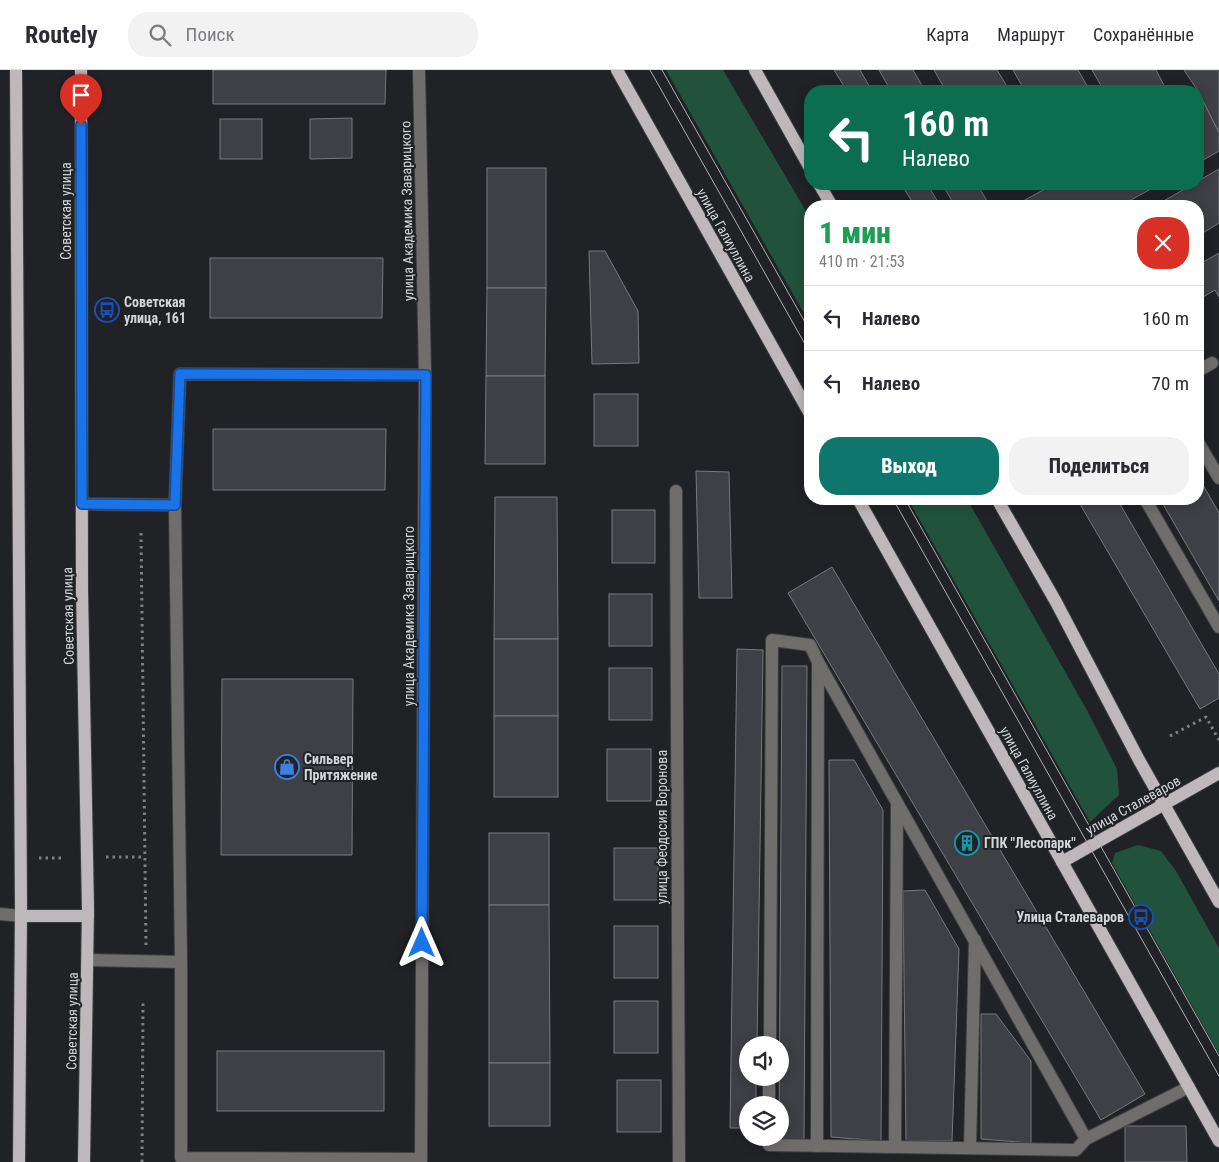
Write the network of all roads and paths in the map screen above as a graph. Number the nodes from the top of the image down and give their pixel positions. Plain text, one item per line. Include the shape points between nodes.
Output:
1 (16, 70) edge
2 (81, 70) edge
3 (419, 70) edge
4 (617, 70) edge
5 (755, 70) edge
6 (804, 157) edge
7 (1212, 363) dead end
8 (1204, 368) edge
9 (426, 375) junction
10 (804, 403) edge
11 (1204, 452) edge
12 (1219, 478) edge
13 (676, 491) dead end
14 (82, 504) junction
15 (175, 505) junction
16 (861, 505) edge
17 (1000, 505) edge
18 (1148, 505) edge
19 (141, 533) dead end
20 (1219, 627) edge
21 (818, 662) junction
22 (1170, 736) dead end
23 (1219, 740) edge
24 (1219, 773) edge
25 (897, 802) junction
26 (1164, 805) junction
27 (145, 856) junction
28 (98, 857) dead end
29 (38, 858) dead end
30 (61, 858) dead end
31 (1062, 862) junction
32 (1219, 902) edge
33 (0, 914) edge
34 (21, 916) junction
35 (88, 916) junction
36 (975, 940) junction
37 (146, 950) dead end
38 (88, 960) junction
39 (181, 962) junction
40 (143, 1002) dead end
41 (770, 1036) edge
42 (1189, 1086) junction
43 (1086, 1139) junction
44 (1219, 1141) edge
45 (789, 1145) edge
46 (817, 1146) junction
47 (895, 1147) junction
48 (970, 1148) junction
49 (421, 1160) edge
50 (19, 1162) edge
51 (84, 1162) edge
52 (142, 1162) edge
53 (679, 1162) edge

1 - 34 main road
2 - 14 main road, Советская улица
3 - 9 street, улица Академика Заварицкого
4 - 10 main road, улица Галиуллина
5 - 6 main road
7 - 8 street
9 - 15 street via 180,374
9 - 49 street, улица Академика Заварицкого
11 - 12 street
13 - 53 street, улица Феодосия Воронова
14 - 15 street
14 - 35 main road, Советская улица
15 - 39 street
16 - 31 main road, улица Галиуллина
17 - 26 main road
18 - 20 street
19 - 27 path
21 - 25 street
21 - 41 street via 810,645 772,640
21 - 46 street
22 - 23 path via 1206,717
24 - 26 main road, улица Сталеваров
25 - 36 street
25 - 47 street
26 - 31 main road, улица Сталеваров
26 - 32 main road
27 - 28 path
27 - 37 path
29 - 30 path
31 - 42 main road, улица Галиуллина
33 - 34 street
34 - 35 main road
34 - 50 main road
35 - 38 main road, Советская улица
36 - 43 street
36 - 48 street
38 - 39 street
38 - 51 main road, Советская улица
39 - 49 street via 181,1158
40 - 52 path
42 - 43 street
42 - 44 main road, улица Галиуллина
43 - 48 street via 1076,1150
45 - 46 street
46 - 47 street
47 - 48 street

